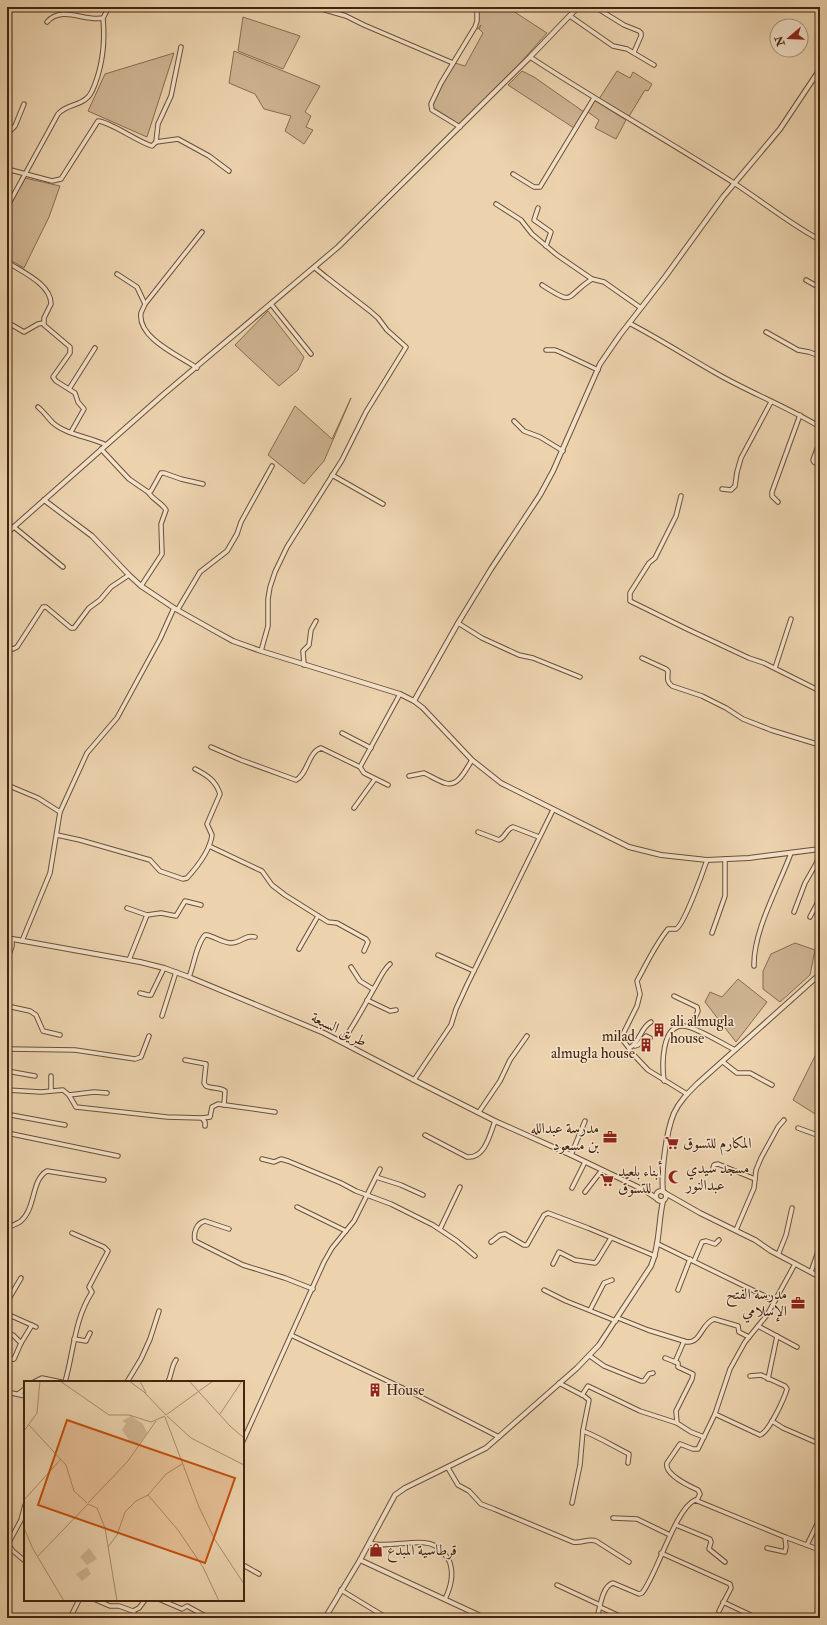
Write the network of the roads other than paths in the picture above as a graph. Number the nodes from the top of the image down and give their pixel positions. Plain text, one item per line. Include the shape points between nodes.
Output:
1 (109, 7) edge
2 (315, 7) edge
3 (477, 7) edge
4 (578, 7) edge
5 (595, 7) edge
6 (570, 16) junction
7 (104, 18) junction
8 (47, 22) dead end
9 (181, 47) dead end
10 (634, 52) junction
11 (530, 57) junction
12 (453, 63) junction
13 (654, 65) dead end
14 (820, 69) edge
15 (594, 98) junction
16 (24, 104) dead end
17 (460, 127) junction
18 (7, 134) edge
19 (156, 142) junction
20 (7, 169) edge
21 (229, 171) dead end
22 (25, 174) junction
23 (513, 174) dead end
24 (734, 183) junction
25 (496, 204) dead end
26 (7, 207) edge
27 (538, 208) dead end
28 (202, 232) dead end
29 (820, 240) edge
30 (546, 246) junction
31 (7, 262) edge
32 (315, 268) junction
33 (117, 274) dead end
34 (592, 279) junction
35 (806, 280) dead end
36 (542, 285) dead end
37 (820, 288) edge
38 (145, 304) junction
39 (272, 304) junction
40 (641, 308) junction
41 (43, 323) junction
42 (629, 323) junction
43 (7, 325) edge
44 (766, 332) dead end
45 (95, 348) dead end
46 (546, 350) dead end
47 (311, 354) dead end
48 (820, 356) edge
49 (197, 368) junction
50 (598, 370) junction
51 (69, 389) junction
52 (771, 402) junction
53 (38, 407) dead end
54 (800, 415) junction
55 (514, 421) dead end
56 (820, 427) edge
57 (71, 432) junction
58 (820, 441) edge
59 (106, 445) junction
60 (101, 449) junction
61 (563, 451) junction
62 (272, 466) dead end
63 (820, 466) edge
64 (332, 475) junction
65 (203, 484) dead end
66 (722, 489) dead end
67 (148, 492) junction
68 (681, 496) dead end
69 (44, 500) junction
70 (778, 502) dead end
71 (384, 504) dead end
72 (14, 527) junction
73 (7, 533) edge
74 (63, 567) dead end
75 (129, 575) junction
76 (141, 586) junction
77 (176, 609) junction
78 (791, 619) dead end
79 (316, 621) dead end
80 (458, 623) junction
81 (7, 646) edge
82 (261, 651) junction
83 (642, 658) dead end
84 (304, 665) junction
85 (775, 668) junction
86 (580, 677) dead end
87 (820, 691) edge
88 (400, 694) junction
89 (414, 701) junction
90 (342, 733) dead end
91 (820, 745) edge
92 (211, 747) dead end
93 (372, 748) junction
94 (472, 760) junction
95 (360, 767) junction
96 (195, 769) dead end
97 (409, 776) dead end
98 (375, 779) junction
99 (388, 784) dead end
100 (7, 785) edge
101 (354, 808) dead end
102 (553, 810) junction
103 (60, 812) junction
104 (478, 832) dead end
105 (57, 835) junction
106 (539, 837) junction
107 (209, 846) junction
108 (820, 849) edge
109 (791, 853) junction
110 (707, 860) junction
111 (725, 860) junction
112 (820, 898) edge
113 (201, 905) dead end
114 (127, 908) dead end
115 (794, 912) dead end
116 (147, 915) junction
117 (318, 916) junction
118 (810, 917) dead end
119 (712, 934) dead end
120 (255, 937) dead end
121 (9, 939) edge
122 (22, 941) junction
123 (299, 949) dead end
124 (364, 951) dead end
125 (438, 955) dead end
126 (129, 960) junction
127 (7, 961) edge
128 (390, 964) dead end
129 (754, 966) dead end
130 (350, 967) dead end
131 (164, 968) junction
132 (474, 971) junction
133 (176, 972) junction
134 (820, 974) edge
135 (189, 977) junction
136 (373, 989) junction
137 (140, 992) dead end
138 (674, 996) dead end
139 (367, 1000) junction
140 (7, 1006) edge
141 (396, 1010) dead end
142 (162, 1016) dead end
143 (651, 1022) dead end
144 (691, 1028) junction
145 (60, 1035) dead end
146 (149, 1036) dead end
147 (527, 1036) dead end
148 (650, 1038) dead end
149 (342, 1042) junction
150 (635, 1046) junction
151 (629, 1048) junction
152 (7, 1049) edge
153 (735, 1050) junction
154 (185, 1060) dead end
155 (723, 1062) junction
156 (7, 1071) edge
157 (35, 1076) dead end
158 (51, 1076) dead end
159 (414, 1080) junction
160 (664, 1081) junction
161 (772, 1085) dead end
162 (7, 1090) edge
163 (51, 1091) junction
164 (106, 1093) dead end
165 (687, 1094) junction
166 (69, 1095) junction
167 (224, 1105) junction
168 (7, 1111) edge
169 (275, 1112) dead end
170 (480, 1112) junction
171 (202, 1118) junction
172 (496, 1120) junction
173 (784, 1120) dead end
174 (585, 1121) dead end
175 (65, 1125) dead end
176 (205, 1126) dead end
177 (798, 1128) dead end
178 (7, 1133) edge
179 (424, 1135) dead end
180 (820, 1136) edge
181 (571, 1154) junction
182 (118, 1156) dead end
183 (262, 1159) dead end
184 (585, 1162) junction
185 (713, 1168) dead end
186 (380, 1169) dead end
187 (602, 1170) junction
188 (376, 1177) junction
189 (755, 1179) junction
190 (104, 1180) dead end
191 (662, 1182) junction
192 (460, 1187) dead end
193 (572, 1188) dead end
194 (644, 1190) junction
195 (584, 1192) dead end
196 (657, 1192) junction
197 (664, 1192) junction
198 (424, 1195) dead end
199 (368, 1196) junction
200 (656, 1198) junction
201 (664, 1200) junction
202 (676, 1200) junction
203 (296, 1207) dead end
204 (792, 1208) dead end
205 (660, 1213) junction
206 (7, 1228) edge
207 (229, 1229) dead end
208 (440, 1229) junction
209 (736, 1230) junction
210 (346, 1231) junction
211 (72, 1232) dead end
212 (612, 1238) junction
213 (719, 1240) dead end
214 (491, 1242) dead end
215 (658, 1244) junction
216 (820, 1246) edge
217 (778, 1255) junction
218 (475, 1256) dead end
219 (655, 1256) junction
220 (692, 1260) junction
221 (553, 1264) dead end
222 (795, 1264) junction
223 (810, 1272) junction
224 (820, 1277) edge
225 (21, 1278) dead end
226 (612, 1280) dead end
227 (313, 1289) junction
228 (544, 1290) dead end
229 (678, 1290) dead end
230 (775, 1301) junction
231 (7, 1302) edge
232 (590, 1310) junction
233 (159, 1311) dead end
234 (7, 1314) edge
235 (617, 1319) junction
236 (758, 1326) junction
237 (90, 1333) dead end
238 (7, 1334) edge
239 (291, 1335) junction
240 (777, 1336) junction
241 (749, 1337) junction
242 (74, 1339) junction
243 (684, 1341) junction
244 (21, 1343) junction
245 (797, 1347) dead end
246 (590, 1356) junction
247 (665, 1358) dead end
248 (7, 1360) edge
249 (176, 1360) dead end
250 (676, 1362) junction
251 (653, 1373) dead end
252 (750, 1376) dead end
253 (768, 1379) junction
254 (36, 1381) edge
255 (56, 1381) edge
256 (65, 1381) edge
257 (128, 1381) edge
258 (168, 1381) edge
259 (559, 1383) junction
260 (24, 1390) edge
261 (7, 1392) edge
262 (18, 1394) junction
263 (582, 1395) junction
264 (24, 1396) edge
265 (715, 1414) junction
266 (772, 1421) junction
267 (677, 1423) junction
268 (582, 1431) junction
269 (499, 1437) junction
270 (704, 1437) junction
271 (244, 1440) edge
272 (820, 1444) edge
273 (628, 1463) dead end
274 (448, 1468) junction
275 (697, 1500) junction
276 (572, 1503) dead end
277 (24, 1508) edge
278 (613, 1518) dead end
279 (820, 1518) edge
280 (21, 1520) junction
281 (24, 1522) edge
282 (676, 1525) junction
283 (670, 1535) junction
284 (785, 1537) junction
285 (370, 1543) junction
286 (8, 1545) edge
287 (807, 1545) junction
288 (768, 1548) dead end
289 (820, 1550) edge
290 (662, 1553) junction
291 (24, 1560) edge
292 (360, 1560) junction
293 (630, 1562) dead end
294 (725, 1562) dead end
295 (244, 1566) edge
296 (259, 1574) dead end
297 (557, 1584) dead end
298 (341, 1590) junction
299 (445, 1599) junction
300 (78, 1601) edge
301 (98, 1601) edge
302 (144, 1601) edge
303 (163, 1601) edge
304 (190, 1601) edge
305 (723, 1602) junction
306 (187, 1606) junction
307 (600, 1606) junction
308 (133, 1611) junction
309 (718, 1611) dead end
310 (7, 1615) edge
311 (13, 1618) edge
312 (70, 1618) edge
313 (136, 1618) edge
314 (209, 1618) edge
315 (325, 1618) edge
316 (387, 1618) edge
317 (485, 1618) edge
318 (597, 1618) edge
319 (624, 1618) edge
320 (757, 1618) edge

1 - 7 street
2 - 12 street via 346,16
3 - 12 street via 475,28
4 - 6 street
5 - 10 street via 641,33
6 - 10 street via 613,46
6 - 11 street
7 - 8 street via 96,20 68,14 54,16
7 - 22 street via 105,43 101,70 90,94 86,100 63,108 58,114
9 - 19 street via 171,96 158,124
10 - 13 street
11 - 15 street
11 - 17 street
12 - 17 street via 431,108
14 - 24 street via 780,129
15 - 23 street via 540,187 534,187
15 - 24 street
16 - 18 street via 15,126
17 - 32 street
19 - 21 street via 178,139 209,156
19 - 22 street via 152,146 141,143 98,121 61,179 52,180
20 - 22 street
22 - 26 street
24 - 29 street
24 - 40 street
25 - 30 street via 521,220
27 - 30 street via 534,220 551,232
28 - 38 street
30 - 34 street
31 - 41 street via 36,280 50,296 51,304
32 - 39 street
32 - 64 street via 370,311 386,330 406,347 366,412
33 - 38 street via 137,287
34 - 36 street via 568,298 559,296
34 - 40 street via 604,282
35 - 37 street
38 - 49 street via 141,313 148,333 154,340
39 - 47 street
39 - 49 street
40 - 42 street
41 - 43 street via 24,332 12,324
41 - 51 street via 70,347 70,353 53,377
42 - 50 street
42 - 52 street
44 - 48 street via 798,350
45 - 51 street
46 - 50 street via 560,352
49 - 59 street
50 - 61 street
51 - 57 street via 75,393 84,409
52 - 54 street
52 - 66 street via 741,458 735,486 731,490
53 - 57 street via 53,423
54 - 56 street
54 - 70 street via 772,492 772,496
55 - 61 street via 524,431
57 - 59 street
58 - 63 street via 814,460 815,464
59 - 60 street
60 - 67 street via 129,479
60 - 69 street
61 - 80 street via 540,495
62 - 77 street via 227,551 200,572
64 - 71 street
64 - 82 street via 287,547 275,572 268,599 268,626
65 - 67 street via 161,473
67 - 76 street via 166,510 161,524 162,554
68 - 85 street via 676,516 655,558 630,593 630,601
69 - 72 street
69 - 75 street via 92,536
72 - 73 street
72 - 74 street
75 - 76 street
75 - 81 street via 111,587 89,608 74,628 43,607 17,647 14,649
76 - 77 street
77 - 82 street via 233,641
77 - 103 street via 125,704 87,753
78 - 85 street
79 - 84 street via 311,630 309,646 303,651
80 - 86 street via 482,638 520,655
80 - 89 street
82 - 84 street
83 - 91 street via 666,669 668,684 672,686 702,696 764,728
84 - 88 street
85 - 87 street
88 - 89 street
88 - 93 street
89 - 94 street
90 - 93 street
92 - 95 street via 296,780 316,751 321,748
93 - 95 street
94 - 97 street via 457,781 451,784 445,784 424,773
94 - 102 street via 501,783
95 - 98 street via 364,773
96 - 107 street via 210,778 220,794 207,824 212,835
98 - 99 street
98 - 101 street
100 - 103 street via 38,798
102 - 106 street
102 - 110 street via 639,850 682,859
103 - 105 street
104 - 106 street via 499,840 513,827
105 - 107 street via 150,860 160,871 183,879 196,868
105 - 122 street via 50,873
106 - 132 street
107 - 117 street via 262,871 272,885
108 - 109 street
108 - 115 street via 817,862
109 - 111 street
109 - 129 street via 762,922
110 - 111 street
110 - 151 street via 680,925 676,929 668,929 657,943 654,953 637,981 640,994 637,1006 622,1038
111 - 119 street via 725,896
112 - 118 street
113 - 116 street via 185,901 176,916 161,913
114 - 116 street
116 - 126 street
117 - 123 street
117 - 124 street via 329,922 337,922 367,940
120 - 135 street via 246,937 230,943 205,936 198,947
121 - 122 street, طريق السبعة
121 - 127 street via 12,946
122 - 126 street, طريق السبعة
125 - 132 street
126 - 131 street, طريق السبعة
128 - 136 street
130 - 136 street via 360,981
131 - 133 street, طريق السبعة
131 - 137 street via 151,994
132 - 159 street via 451,1025
133 - 135 street, طريق السبعة
133 - 142 street
134 - 153 street
135 - 149 street, طريق السبعة
136 - 139 street
138 - 144 street via 698,1007
139 - 141 street via 390,1011
139 - 149 street
140 - 145 street via 36,1015 43,1031
143 - 150 street
144 - 153 street
144 - 160 street via 676,1027 669,1036 664,1049
146 - 152 street via 141,1057 135,1059 75,1050
147 - 170 street
148 - 150 street via 646,1036
149 - 159 street, طريق السبعة
150 - 151 street
151 - 160 street via 643,1065
153 - 155 street
154 - 167 street via 206,1064 204,1083 210,1088 224,1089
155 - 161 street via 737,1073 750,1074
155 - 165 street
156 - 157 street
158 - 163 street
159 - 170 street, طريق السبعة
160 - 165 street
162 - 163 street
163 - 166 street via 63,1090
164 - 166 street
165 - 191 street via 671,1121
166 - 171 street via 76,1107 167,1117
167 - 169 street
167 - 171 street via 214,1105 210,1117
168 - 175 street via 11,1115
170 - 172 street, طريق السبعة
171 - 176 street
172 - 179 street via 484,1149 472,1157 467,1157
172 - 181 street, طريق السبعة
173 - 189 street via 767,1147 756,1170
174 - 181 street
177 - 180 street
178 - 182 street
181 - 184 street, طريق السبعة
183 - 199 street via 274,1162 281,1159 288,1161
184 - 187 street, طريق السبعة
184 - 193 street
185 - 189 street via 718,1164
186 - 188 street
187 - 194 street, طريق السبعة
187 - 195 street
188 - 198 street
188 - 199 street
189 - 209 street via 754,1188
190 - 206 street via 47,1171 38,1183 27,1214 20,1222
191 - 196 street
191 - 197 street
192 - 208 street
194 - 196 street
194 - 200 street
196 - 197 street
196 - 200 street
197 - 201 street
197 - 202 street
199 - 208 street via 396,1206
199 - 210 street
200 - 201 street via 658,1201
200 - 205 street
201 - 202 street
201 - 205 street
202 - 209 street
203 - 210 street
204 - 217 street
205 - 215 street
207 - 227 street via 201,1222 194,1236 195,1241 243,1265
208 - 218 street
209 - 217 street
210 - 227 street via 328,1255
211 - 242 street via 108,1251 89,1287 92,1292 80,1317
212 - 214 street via 547,1213 527,1245 505,1234
212 - 219 street
212 - 221 street via 595,1263 575,1260 559,1252
213 - 220 street via 715,1244 702,1242
215 - 219 street
215 - 220 street
216 - 223 street
217 - 222 street
219 - 235 street
220 - 229 street
220 - 230 street
222 - 223 street
222 - 230 street
223 - 224 street
225 - 231 street
226 - 232 street via 604,1283
227 - 239 street
228 - 232 street
230 - 236 street
232 - 235 street
233 - 257 street via 153,1332
234 - 244 street via 34,1326
235 - 243 street
235 - 246 street
236 - 240 street
236 - 241 street
237 - 242 street via 86,1341
238 - 244 street via 15,1336
239 - 269 street
239 - 271 street
240 - 245 street
240 - 253 street
241 - 243 street via 739,1332 738,1326 714,1318 704,1325 696,1340
241 - 265 street via 730,1369
242 - 256 street
243 - 250 street
244 - 248 street via 14,1359
246 - 251 street via 602,1365 641,1381
246 - 259 street
247 - 250 street
249 - 258 street
250 - 267 street via 678,1367 692,1372 693,1375 676,1411
252 - 253 street via 761,1375
253 - 266 street via 787,1389
254 - 255 street via 42,1378
259 - 263 street
259 - 269 street
260 - 262 street
261 - 262 street
262 - 264 street
263 - 267 street via 588,1386 640,1411
263 - 268 street via 589,1400
265 - 266 street via 760,1435
265 - 270 street
266 - 272 street
267 - 270 street
268 - 273 street via 629,1454
268 - 276 street via 580,1465
269 - 274 street via 486,1448
270 - 275 street via 696,1450 680,1444 671,1454 666,1466 677,1478 698,1490 700,1494
274 - 285 street via 395,1495
274 - 293 street via 458,1485 469,1491 485,1506 573,1542 592,1539
275 - 282 street via 690,1503
275 - 284 street
277 - 280 street
278 - 283 street via 637,1519
279 - 287 street
280 - 281 street
280 - 286 street
282 - 283 street
282 - 294 street via 710,1540 709,1548
283 - 290 street
284 - 287 street
284 - 288 street via 785,1552
285 - 292 street
285 - 299 street via 388,1545 424,1542 436,1545 449,1557 452,1568 451,1588
286 - 291 street
287 - 289 street
290 - 305 street via 730,1584 731,1588
290 - 307 street via 642,1594 610,1583
292 - 298 street
292 - 299 street
295 - 296 street
297 - 307 street
298 - 315 street
298 - 316 street
299 - 317 street
300 - 312 street
301 - 308 street
302 - 308 street
303 - 306 street via 182,1609
304 - 306 street
305 - 309 street
305 - 320 street
306 - 314 street
307 - 318 street
307 - 319 street
308 - 313 street
310 - 311 street

